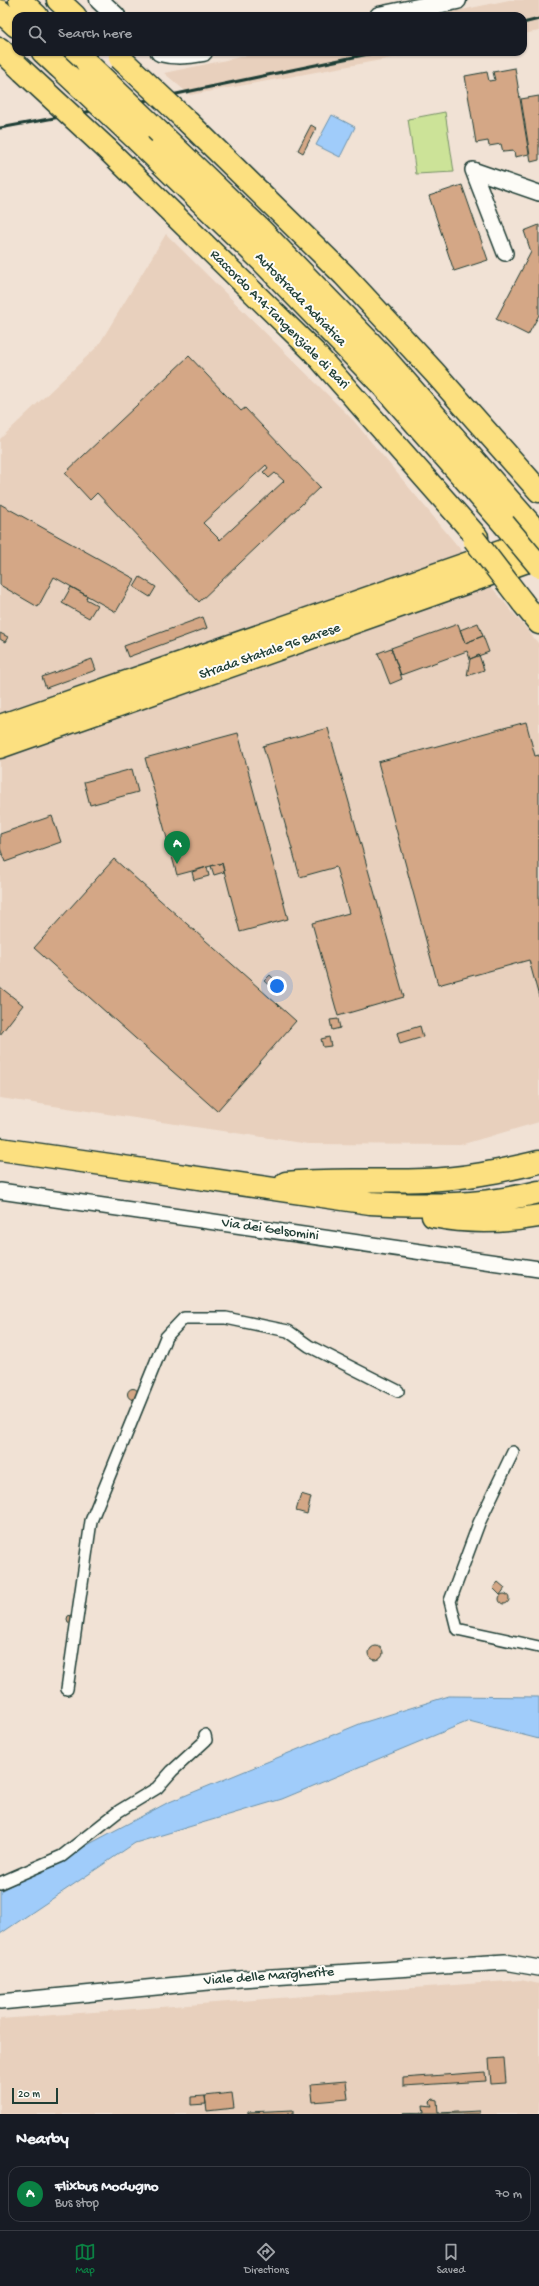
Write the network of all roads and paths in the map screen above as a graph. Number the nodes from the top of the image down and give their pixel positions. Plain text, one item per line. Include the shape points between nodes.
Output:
1 (20, 0) edge
2 (58, 0) edge
3 (100, 0) edge
4 (457, 0) edge
5 (0, 11) edge
6 (33, 12) edge
7 (71, 12) edge
8 (112, 12) edge
9 (398, 12) edge
10 (12, 22) edge
11 (0, 49) edge
12 (118, 56) edge
13 (81, 57) edge
14 (51, 59) edge
15 (539, 193) edge
16 (504, 253) dead end
17 (434, 372) junction
18 (539, 475) edge
19 (539, 491) edge
20 (539, 534) edge
21 (539, 538) edge
22 (539, 557) edge
23 (539, 566) edge
24 (530, 604) edge
25 (539, 623) edge
26 (0, 726) edge
27 (0, 747) edge
28 (0, 1149) edge
29 (539, 1162) edge
30 (250, 1186) junction
31 (0, 1191) edge
32 (539, 1192) edge
33 (370, 1203) junction
34 (539, 1216) edge
35 (539, 1269) edge
36 (398, 1391) dead end
37 (513, 1452) dead end
38 (539, 1647) edge
39 (67, 1689) dead end
40 (205, 1735) dead end
41 (0, 1883) edge
42 (539, 1968) edge
43 (0, 2002) edge

1 - 6 main road
2 - 7 main road
3 - 8 street
4 - 9 street
5 - 10 main road
11 - 24 main road, Raccordo A14-Tangenziale di Bari, bridge via 107,149 314,352 435,487
12 - 17 main road, bridge via 344,275
13 - 20 main road, Autostrada Adriatica, bridge via 260,229 383,356
14 - 23 main road, Autostrada Adriatica, bridge via 262,261 382,384
15 - 16 street via 473,170
17 - 18 main road
17 - 19 main road
21 - 26 main road, Strada Statale 96 Barese
22 - 27 main road, Strada Statale 96 Barese
24 - 25 main road, Raccordo A14-Tangenziale di Bari
28 - 30 main road
29 - 30 main road via 488,1174 433,1180 309,1180
30 - 33 main road
31 - 35 street, Via dei Gelsomini
32 - 33 main road via 511,1199 468,1204
33 - 34 main road via 449,1219 495,1221
36 - 39 street via 309,1346 288,1331 226,1318 184,1318 166,1337 91,1521
37 - 38 street via 479,1523 450,1602 457,1629
40 - 41 street via 206,1740 157,1788 119,1811 62,1856
42 - 43 street, Viale delle Margherite via 505,1962 263,1977

